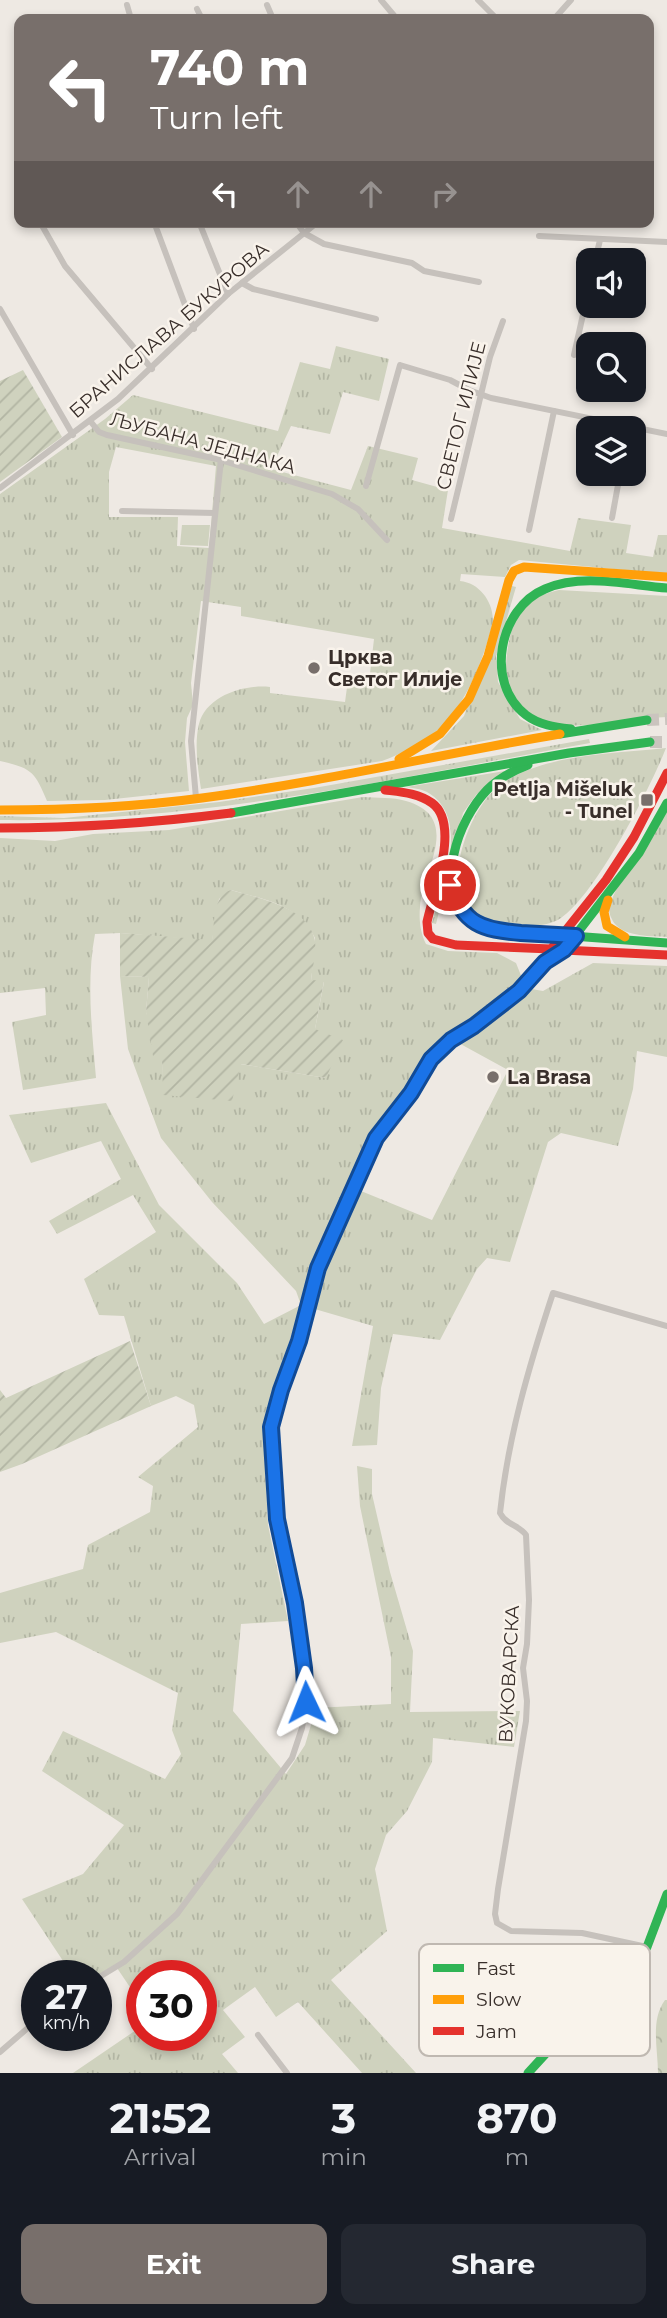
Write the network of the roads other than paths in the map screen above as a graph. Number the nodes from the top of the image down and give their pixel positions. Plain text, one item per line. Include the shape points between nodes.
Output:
1 (381, 0) edge
2 (478, 0) edge
3 (127, 5) dead end
4 (267, 5) dead end
5 (197, 9) dead end
6 (130, 14) edge
7 (200, 14) edge
8 (272, 14) edge
9 (393, 14) edge
10 (492, 14) edge
11 (43, 228) edge
12 (157, 228) edge
13 (201, 228) edge
14 (300, 228) edge
15 (310, 228) edge
16 (304, 233) junction
17 (539, 236) dead end
18 (600, 240) junction
19 (667, 242) edge
20 (598, 248) edge
21 (479, 282) dead end
22 (242, 283) junction
23 (228, 294) junction
24 (0, 309) edge
25 (582, 318) edge
26 (376, 320) dead end
27 (503, 321) dead end
28 (194, 329) junction
29 (574, 355) dead end
30 (152, 369) junction
31 (481, 395) junction
32 (554, 411) junction
33 (576, 416) edge
34 (90, 422) junction
35 (646, 431) edge
36 (667, 434) edge
37 (73, 435) junction
38 (221, 460) junction
39 (366, 486) dead end
40 (619, 486) edge
41 (0, 488) edge
42 (122, 510) dead end
43 (215, 513) junction
44 (612, 518) dead end
45 (451, 519) dead end
46 (530, 530) dead end
47 (387, 540) dead end
48 (667, 577) edge
49 (667, 588) edge
50 (647, 720) tunnel mouth
51 (596, 728) junction
52 (650, 743) tunnel mouth
53 (559, 755) junction
54 (366, 772) junction
55 (667, 773) edge
56 (349, 792) junction
57 (196, 798) junction
58 (667, 803) edge
59 (0, 810) edge
60 (0, 828) edge
61 (615, 886) junction
62 (560, 936) junction
63 (576, 936) junction
64 (633, 941) junction
65 (667, 943) edge
66 (551, 949) junction
67 (564, 950) junction
68 (667, 955) edge
69 (545, 962) junction
70 (667, 1326) edge
71 (667, 1894) edge
72 (665, 1903) edge
73 (633, 1944) edge
74 (648, 1944) edge
75 (112, 1969) edge
76 (21, 2034) edge
77 (258, 2035) dead end
78 (0, 2052) edge
79 (545, 2056) edge
80 (287, 2073) edge
81 (528, 2073) edge

1 - 9 street
2 - 10 street
3 - 6 street
4 - 8 street
5 - 7 street
11 - 30 street via 65,266
12 - 28 street
13 - 23 street
14 - 16 street
15 - 16 street, БРАНИСЛАВА БУКУРОВА
16 - 21 street via 324,244
16 - 22 street, БРАНИСЛАВА БУКУРОВА
17 - 18 street
18 - 19 street
18 - 20 street
22 - 23 street, БРАНИСЛАВА БУКУРОВА
22 - 26 street
23 - 28 street, БРАНИСЛАВА БУКУРОВА
24 - 37 street
25 - 29 street
27 - 31 street, СВЕТОГ ИЛИЈЕ
28 - 30 street, БРАНИСЛАВА БУКУРОВА
30 - 34 street, БРАНИСЛАВА БУКУРОВА
31 - 32 street
31 - 39 street via 400,365
31 - 45 street, СВЕТОГ ИЛИЈЕ
32 - 33 street
32 - 46 street
34 - 37 street, БРАНИСЛАВА БУКУРОВА
34 - 38 street, ЉУБАНА ЈЕДНАКА via 107,435
35 - 36 street
37 - 41 street, БРАНИСЛАВА БУКУРОВА
38 - 43 street
38 - 47 street, ЉУБАНА ЈЕДНАКА via 332,494 350,503
40 - 44 street
42 - 43 street
43 - 57 street via 191,741
48 - 54 main road via 524,567 514,571 483,670 461,711 423,748
49 - 51 main road via 572,581 530,596 510,620 501,659 509,697 539,723 566,729
50 - 51 main road
51 - 54 main road
52 - 53 main road
53 - 56 main road
53 - 62 main road via 499,779 474,805 459,842 450,885 460,909 492,931
54 - 57 main road
55 - 62 main road via 606,880
56 - 60 main road via 186,819 55,829
56 - 66 main road via 409,792 429,802 443,819 447,842 427,922 432,939
57 - 59 main road via 106,808
58 - 61 main road
61 - 63 main road
61 - 64 main road via 604,918 612,931
62 - 63 main road
62 - 66 main road
63 - 64 main road
63 - 67 main road
64 - 65 main road
66 - 67 main road
66 - 69 street
67 - 68 main road
67 - 69 street
69 - 75 street via 519,991 431,1059 376,1138 318,1268 271,1427 277,1519 304,1668 302,1728 292,1758 177,1914
70 - 73 street, ВУКОВАРСКА via 553,1293 517,1411 500,1510 504,1520 522,1528 526,1535 529,1600 523,1668 526,1721 497,1923 511,1931 582,1933
71 - 72 main road
72 - 74 main road
76 - 78 street
77 - 80 street
79 - 81 main road

